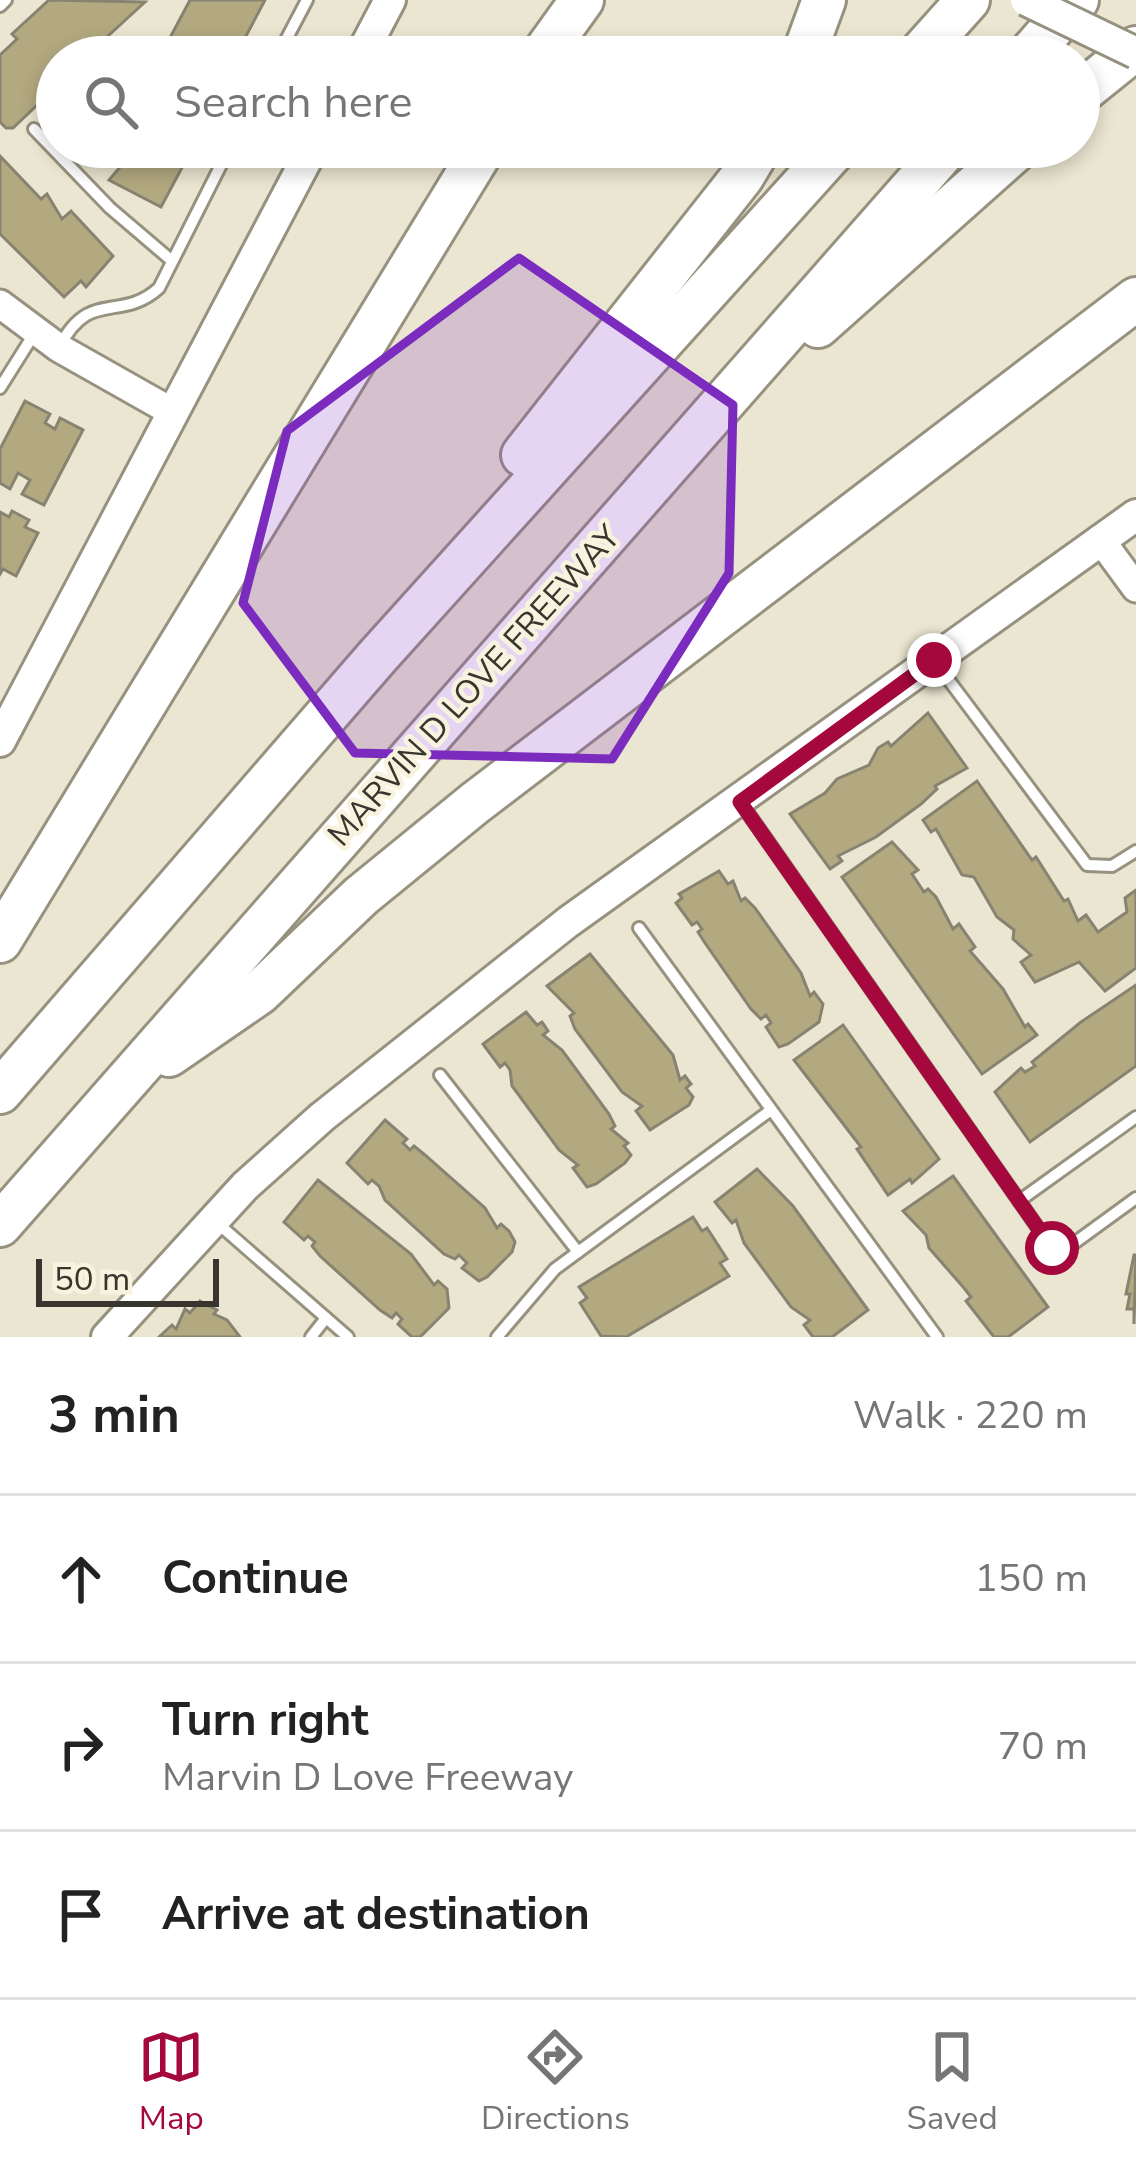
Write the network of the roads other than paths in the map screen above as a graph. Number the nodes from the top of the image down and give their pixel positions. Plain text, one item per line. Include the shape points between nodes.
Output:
1 (307, 0) edge
2 (389, 0) edge
3 (582, 0) edge
4 (824, 0) edge
5 (968, 0) edge
6 (1026, 0) edge
7 (1077, 0) edge
8 (288, 36) edge
9 (371, 36) edge
10 (556, 36) edge
11 (811, 36) edge
12 (936, 36) edge
13 (1045, 36) edge
14 (1136, 50) edge
15 (1100, 78) edge
16 (72, 168) edge
17 (219, 168) edge
18 (302, 168) edge
19 (471, 168) edge
20 (748, 168) edge
21 (818, 168) edge
22 (930, 168) edge
23 (996, 168) edge
24 (171, 260) junction
25 (1136, 299) edge
26 (0, 304) edge
27 (48, 340) junction
28 (0, 388) edge
29 (737, 390) junction
30 (174, 413) junction
31 (1136, 515) edge
32 (1100, 538) junction
33 (1136, 588) edge
34 (377, 657) junction
35 (934, 660) junction
36 (0, 741) edge
37 (740, 802) junction
38 (1136, 851) edge
39 (639, 928) dead end
40 (0, 941) edge
41 (440, 1075) dead end
42 (117, 1090) junction
43 (0, 1093) edge
44 (771, 1109) junction
45 (1136, 1117) edge
46 (1136, 1198) edge
47 (1019, 1201) junction
48 (214, 1220) junction
49 (0, 1225) edge
50 (578, 1252) junction
51 (326, 1318) junction
52 (107, 1337) edge
53 (311, 1337) edge
54 (348, 1337) edge
55 (497, 1337) edge
56 (937, 1337) edge

1 - 8 lane
2 - 9 main road
3 - 10 highway
4 - 11 highway
5 - 12 highway
6 - 14 main road, bridge
7 - 13 highway
14 - 15 highway
16 - 24 lane
17 - 24 lane
18 - 30 main road
19 - 40 highway
20 - 34 highway via 471,516
21 - 34 highway
22 - 29 highway, MARVIN D LOVE FREEWAY
23 - 29 highway via 874,281
24 - 27 lane via 159,288 140,304 95,307
25 - 42 highway via 476,803 361,896 260,993
26 - 27 street
27 - 28 lane
27 - 30 street
29 - 42 highway, MARVIN D LOVE FREEWAY
30 - 36 main road
31 - 32 main road
32 - 33 street
32 - 35 main road
34 - 43 highway
35 - 37 main road
35 - 38 lane via 1087,865 1112,866
37 - 47 lane
37 - 48 main road via 568,922 357,1089
39 - 44 lane
41 - 50 lane
42 - 49 highway, MARVIN D LOVE FREEWAY
44 - 50 lane
44 - 56 lane
45 - 47 lane
46 - 47 lane via 1059,1250
48 - 51 lane
48 - 52 main road
50 - 55 lane
51 - 53 lane
51 - 54 lane

